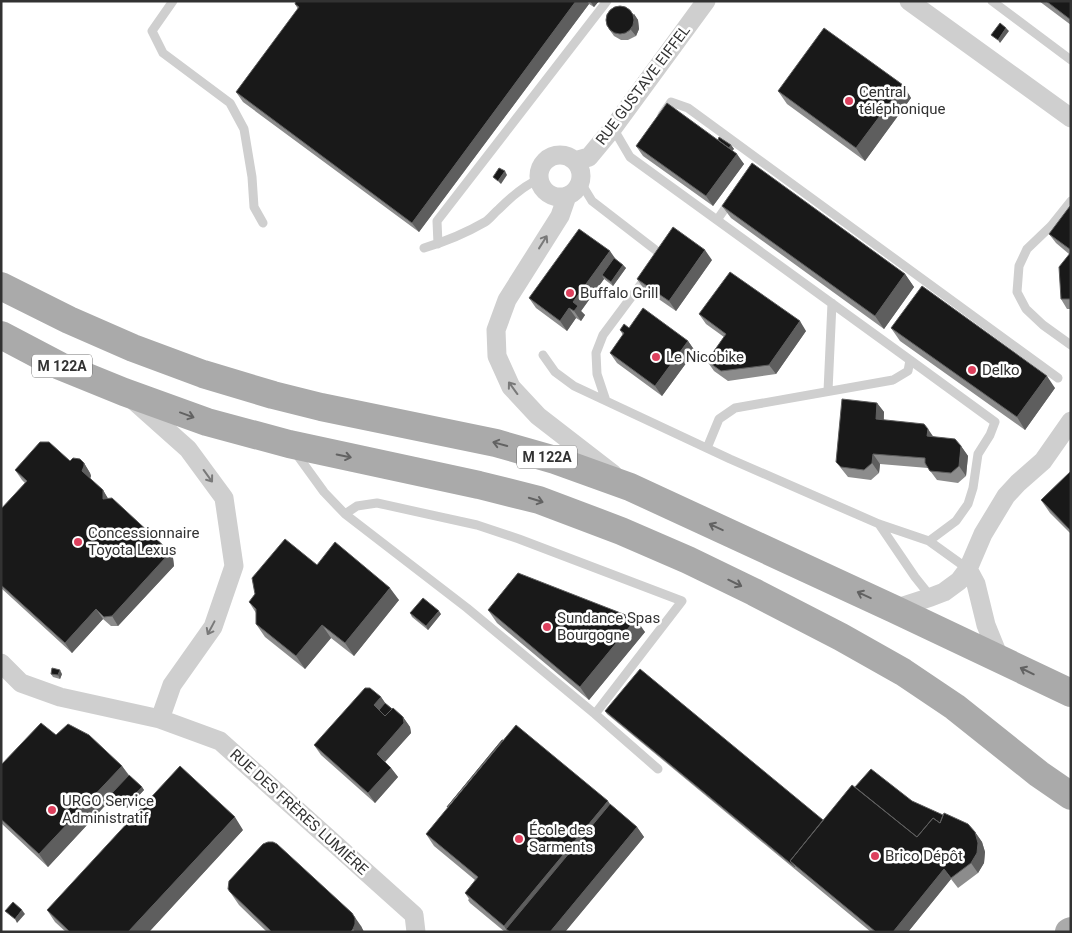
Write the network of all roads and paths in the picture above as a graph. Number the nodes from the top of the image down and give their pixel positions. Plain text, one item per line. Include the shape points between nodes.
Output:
1 (173, 1) edge
2 (607, 1) edge
3 (706, 1) edge
4 (909, 1) edge
5 (992, 1) edge
6 (1071, 60) edge
7 (1071, 118) edge
8 (654, 126) edge
9 (613, 128) junction
10 (575, 161) junction
11 (539, 179) junction
12 (574, 190) junction
13 (738, 190) edge
14 (1071, 201) edge
15 (717, 220) junction
16 (263, 223) dead end
17 (438, 244) junction
18 (424, 248) dead end
19 (1, 286) edge
20 (832, 303) junction
21 (1, 335) edge
22 (1071, 344) edge
23 (543, 355) dead end
24 (910, 360) junction
25 (1058, 378) dead end
26 (828, 391) junction
27 (124, 392) junction
28 (606, 402) junction
29 (1071, 421) edge
30 (289, 444) junction
31 (707, 448) junction
32 (630, 487) junction
33 (346, 514) junction
34 (879, 524) junction
35 (929, 541) junction
36 (968, 569) junction
37 (932, 598) junction
38 (894, 609) junction
39 (999, 657) junction
40 (1, 663) edge
41 (1071, 692) edge
42 (595, 714) junction
43 (160, 719) junction
44 (658, 769) dead end
45 (1071, 796) edge
46 (416, 932) edge

1 - 16 lane via 152,31 163,53 230,103 244,129 254,207
2 - 17 lane via 437,221
3 - 9 street, RUE GUSTAVE EIFFEL
4 - 7 street
5 - 6 lane
8 - 25 lane via 671,102 688,108 756,163
9 - 10 street, RUE GUSTAVE EIFFEL via 589,157
9 - 15 lane via 633,153
10 - 11 street via 555,155 546,160 540,169
10 - 12 street via 582,175
11 - 12 street via 549,194 558,197
11 - 17 lane via 527,184 486,221
12 - 28 lane via 662,255 603,334 596,353 596,374
32 -> 12 street via 538,416 511,387 497,356 496,330 507,300
13 - 15 lane
14 - 22 lane via 1027,249 1019,266 1017,292 1026,309
15 - 20 lane
17 - 18 lane
32 -> 19 main road, M 122A via 496,443 273,395 203,374 132,348
20 - 24 lane via 892,341
20 - 26 lane
21 - 27 main road, M 122A via 60,366
23 - 28 lane via 555,372
24 - 26 lane via 908,371 893,380
24 - 35 lane via 995,422 978,454 968,504 956,521
26 - 31 lane via 735,408 719,419
27 -> 30 main road, M 122A via 206,422
27 -> 43 street via 188,448 224,498 234,566 212,627 172,685
28 - 31 lane
29 - 36 street via 1043,461 1006,496 983,534
30 - 33 lane via 324,492
30 -> 45 main road, M 122A via 539,500 688,560 904,672
31 - 34 lane
38 -> 32 main road, M 122A
33 - 42 lane
33 - 42 lane via 357,506 377,503 477,525 682,601
34 - 35 lane
34 - 37 lane
35 - 36 lane
36 - 37 street via 959,581
36 - 39 street via 976,584 986,625
37 - 38 street
38 - 39 main road, M 122A
41 -> 39 main road, M 122A
40 - 43 street, RUE DES FRÈRES LUMIÈRE via 21,683 60,698
42 - 44 lane
43 - 46 street, RUE DES FRÈRES LUMIÈRE via 220,741 414,915

